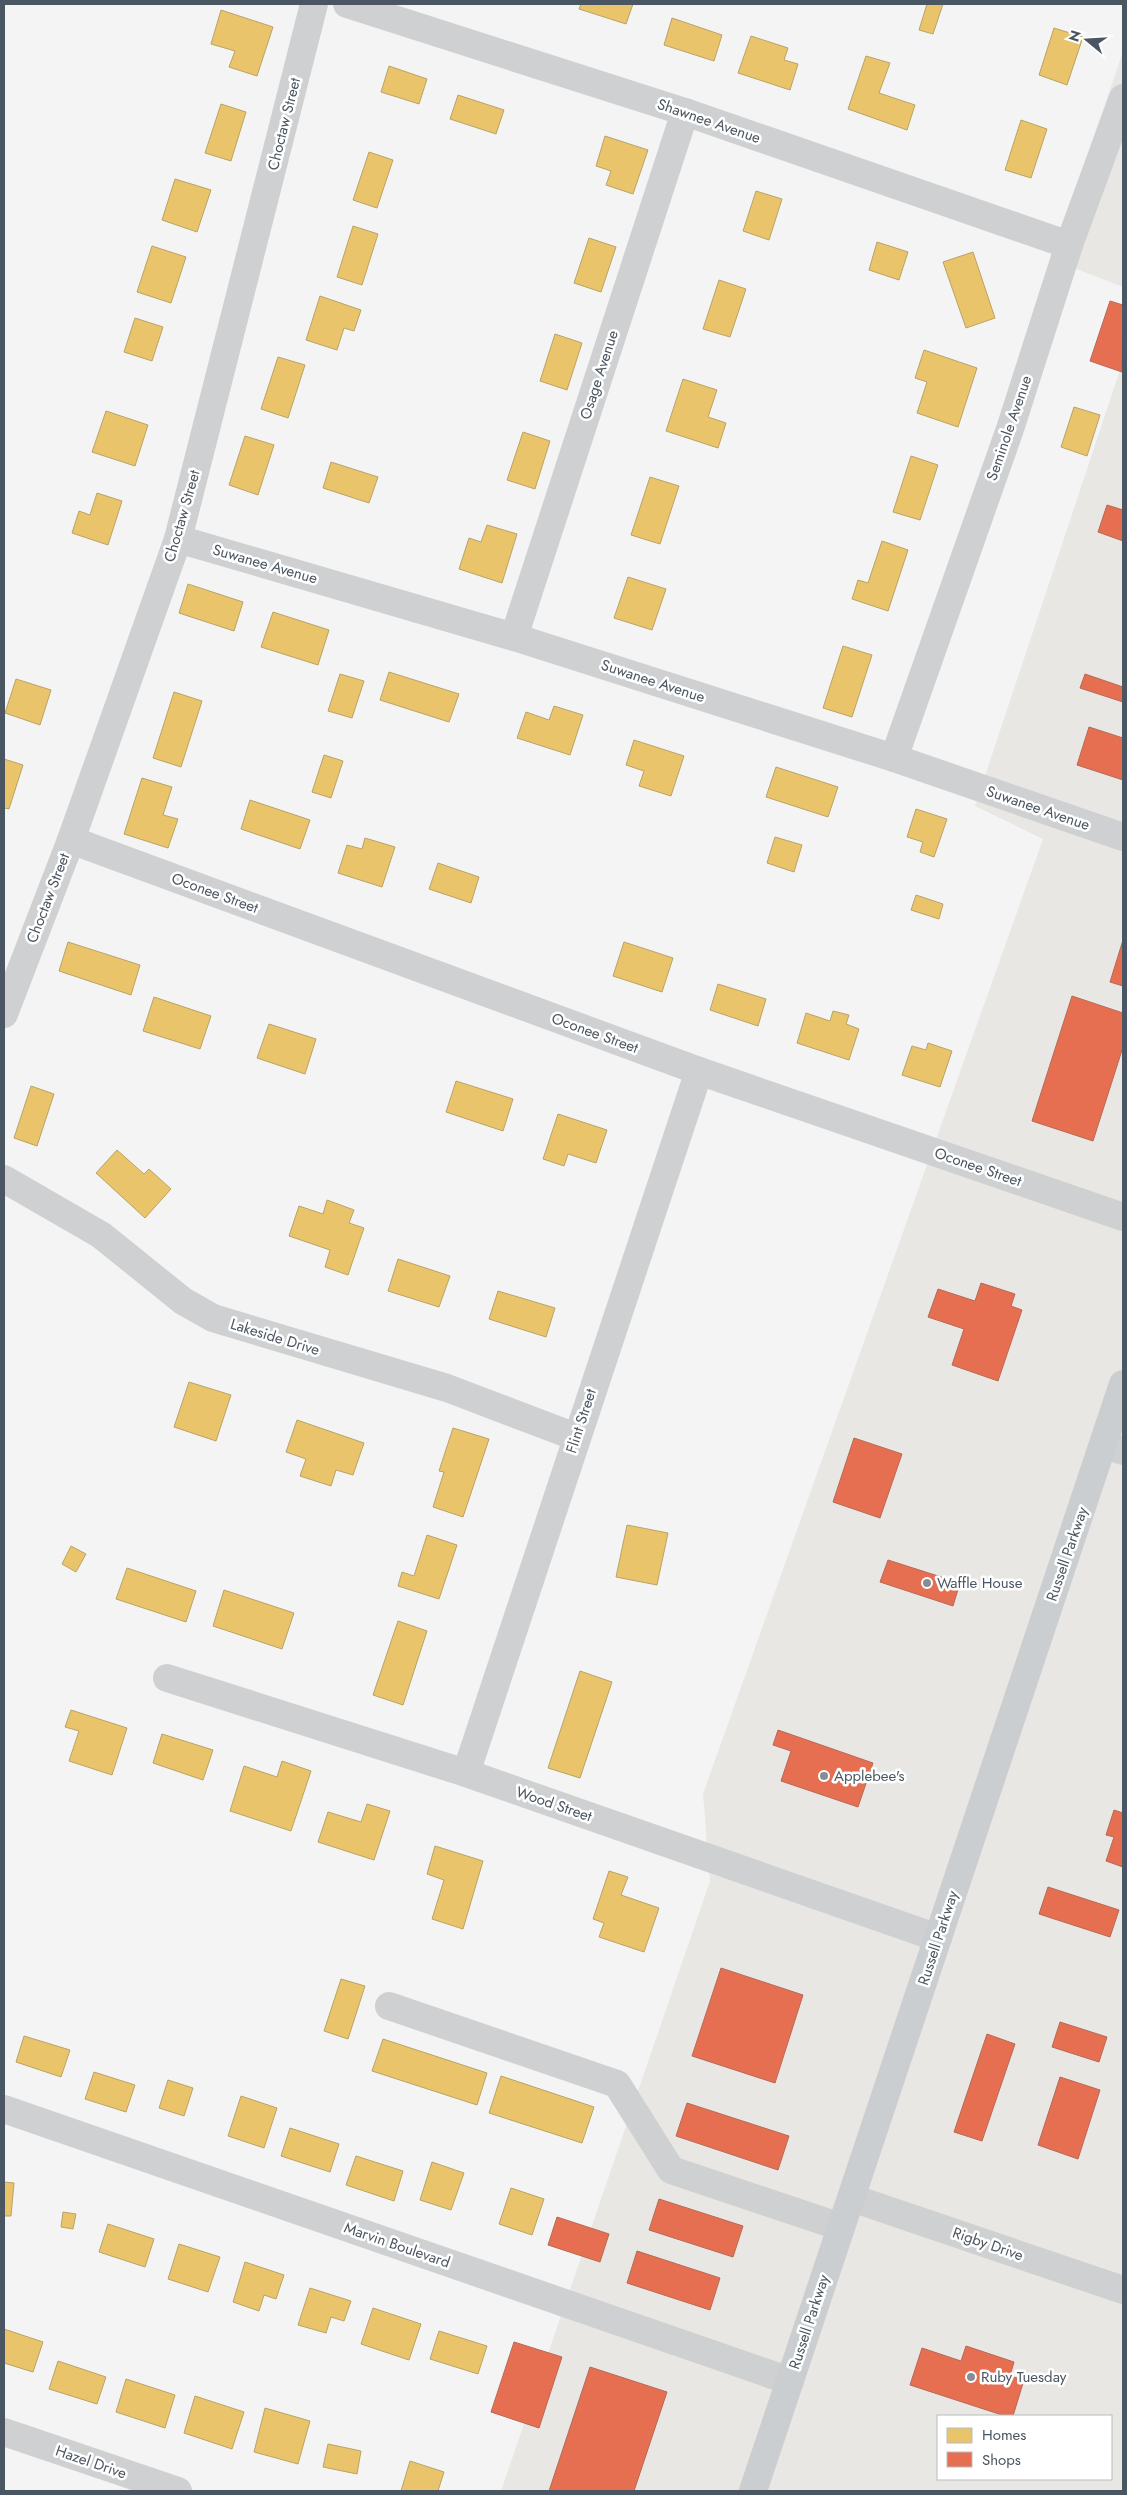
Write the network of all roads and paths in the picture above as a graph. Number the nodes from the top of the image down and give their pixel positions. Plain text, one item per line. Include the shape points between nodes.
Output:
1 (314, 4) edge
2 (347, 4) edge
3 (1123, 98) edge
4 (685, 112) junction
5 (1069, 245) junction
6 (178, 539) junction
7 (514, 637) junction
8 (894, 758) junction
9 (1123, 838) edge
10 (70, 840) junction
11 (4, 1014) edge
12 (699, 1071) junction
13 (4, 1179) edge
14 (1123, 1217) edge
15 (1123, 1384) edge
16 (576, 1437) junction
17 (1114, 1448) edge
18 (167, 1678) dead end
19 (466, 1773) junction
20 (938, 1938) junction
21 (388, 2006) dead end
22 (4, 2110) edge
23 (852, 2198) junction
24 (841, 2227) junction
25 (1123, 2290) edge
26 (790, 2381) junction
27 (4, 2432) edge
28 (178, 2491) edge
29 (753, 2491) edge

1 - 6 street, Choctaw Street
2 - 4 street, Shawnee Avenue
3 - 5 street, Seminole Avenue
4 - 5 street, Shawnee Avenue
4 - 7 street, Osage Avenue
5 - 8 street, Seminole Avenue via 1010,429
6 - 7 street, Suwanee Avenue
6 - 10 street, Choctaw Street
7 - 8 street, Suwanee Avenue
8 - 9 street, Suwanee Avenue
10 - 11 street, Choctaw Street
10 - 12 street, Oconee Street
12 - 14 street, Oconee Street
12 - 16 street, Flint Street
13 - 16 street, Lakeside Drive via 101,1235 182,1301 213,1318 447,1388
15 - 17 main road, Russell Parkway
16 - 19 street, Flint Street
17 - 20 main road, Russell Parkway
18 - 19 street, Wood Street
19 - 20 street, Wood Street
20 - 23 main road, Russell Parkway
21 - 24 street via 617,2084 671,2170
22 - 26 street, Marvin Boulevard
23 - 24 main road, Russell Parkway
23 - 25 street, Rigby Drive
24 - 26 main road, Russell Parkway
26 - 29 main road, Russell Parkway
27 - 28 street, Hazel Drive

